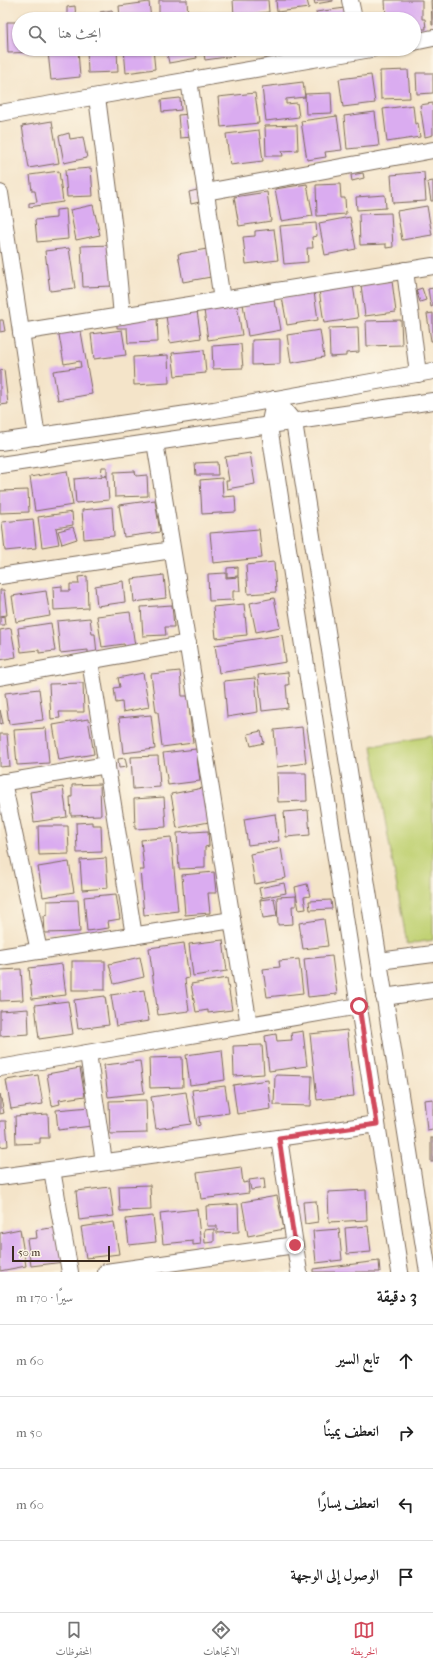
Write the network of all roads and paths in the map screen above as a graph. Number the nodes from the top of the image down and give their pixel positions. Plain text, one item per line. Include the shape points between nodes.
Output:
1 (350, 0) edge
2 (353, 12) edge
3 (433, 38) edge
4 (421, 41) edge
5 (328, 56) edge
6 (189, 80) junction
7 (97, 97) junction
8 (0, 113) edge
9 (433, 150) edge
10 (206, 192) junction
11 (0, 193) edge
12 (3, 232) edge
13 (433, 266) edge
14 (405, 270) junction
15 (222, 300) junction
16 (122, 316) junction
17 (21, 332) junction
18 (426, 373) edge
19 (276, 399) junction
20 (433, 401) edge
21 (294, 422) junction
22 (269, 426) junction
23 (36, 436) junction
24 (0, 442) edge
25 (155, 442) junction
26 (0, 465) edge
27 (172, 550) junction
28 (0, 576) edge
29 (188, 643) junction
30 (90, 661) junction
31 (0, 677) edge
32 (107, 765) junction
33 (1, 782) edge
34 (232, 920) junction
35 (134, 936) junction
36 (39, 951) junction
37 (433, 954) edge
38 (0, 957) edge
39 (379, 961) junction
40 (433, 990) edge
41 (384, 997) junction
42 (359, 1006) junction
43 (249, 1025) junction
44 (88, 1052) junction
45 (0, 1068) edge
46 (377, 1124) junction
47 (279, 1138) junction
48 (104, 1162) junction
49 (52, 1170) junction
50 (0, 1177) edge
51 (295, 1245) junction
52 (70, 1272) edge
53 (106, 1272) edge
54 (299, 1272) edge
55 (400, 1272) edge
56 (428, 1272) edge

1 - 2 street
3 - 4 street
5 - 6 street
6 - 7 street
6 - 10 street
7 - 8 street
7 - 16 street
9 - 10 street
10 - 15 street
11 - 12 street
12 - 17 street
13 - 14 street
14 - 15 street
14 - 18 street
15 - 16 street
16 - 17 street
17 - 23 street
18 - 19 street
19 - 21 street
19 - 22 street
19 - 23 street
20 - 21 street
21 - 22 street
21 - 39 street
22 - 25 street
22 - 42 street
23 - 24 street
25 - 26 street
25 - 27 street
27 - 28 street
27 - 29 street
29 - 30 street
29 - 34 street
30 - 31 street
30 - 32 street
32 - 33 street
32 - 35 street
33 - 36 street
34 - 35 street
34 - 43 street
35 - 36 street
36 - 38 street
37 - 39 street
39 - 41 street
40 - 41 street
41 - 56 street
42 - 43 street
42 - 46 street
43 - 44 street
44 - 45 street
44 - 48 street
46 - 47 street
46 - 55 street
47 - 48 street
47 - 51 street
48 - 49 street
49 - 50 street
49 - 52 street
51 - 53 street
51 - 54 street

